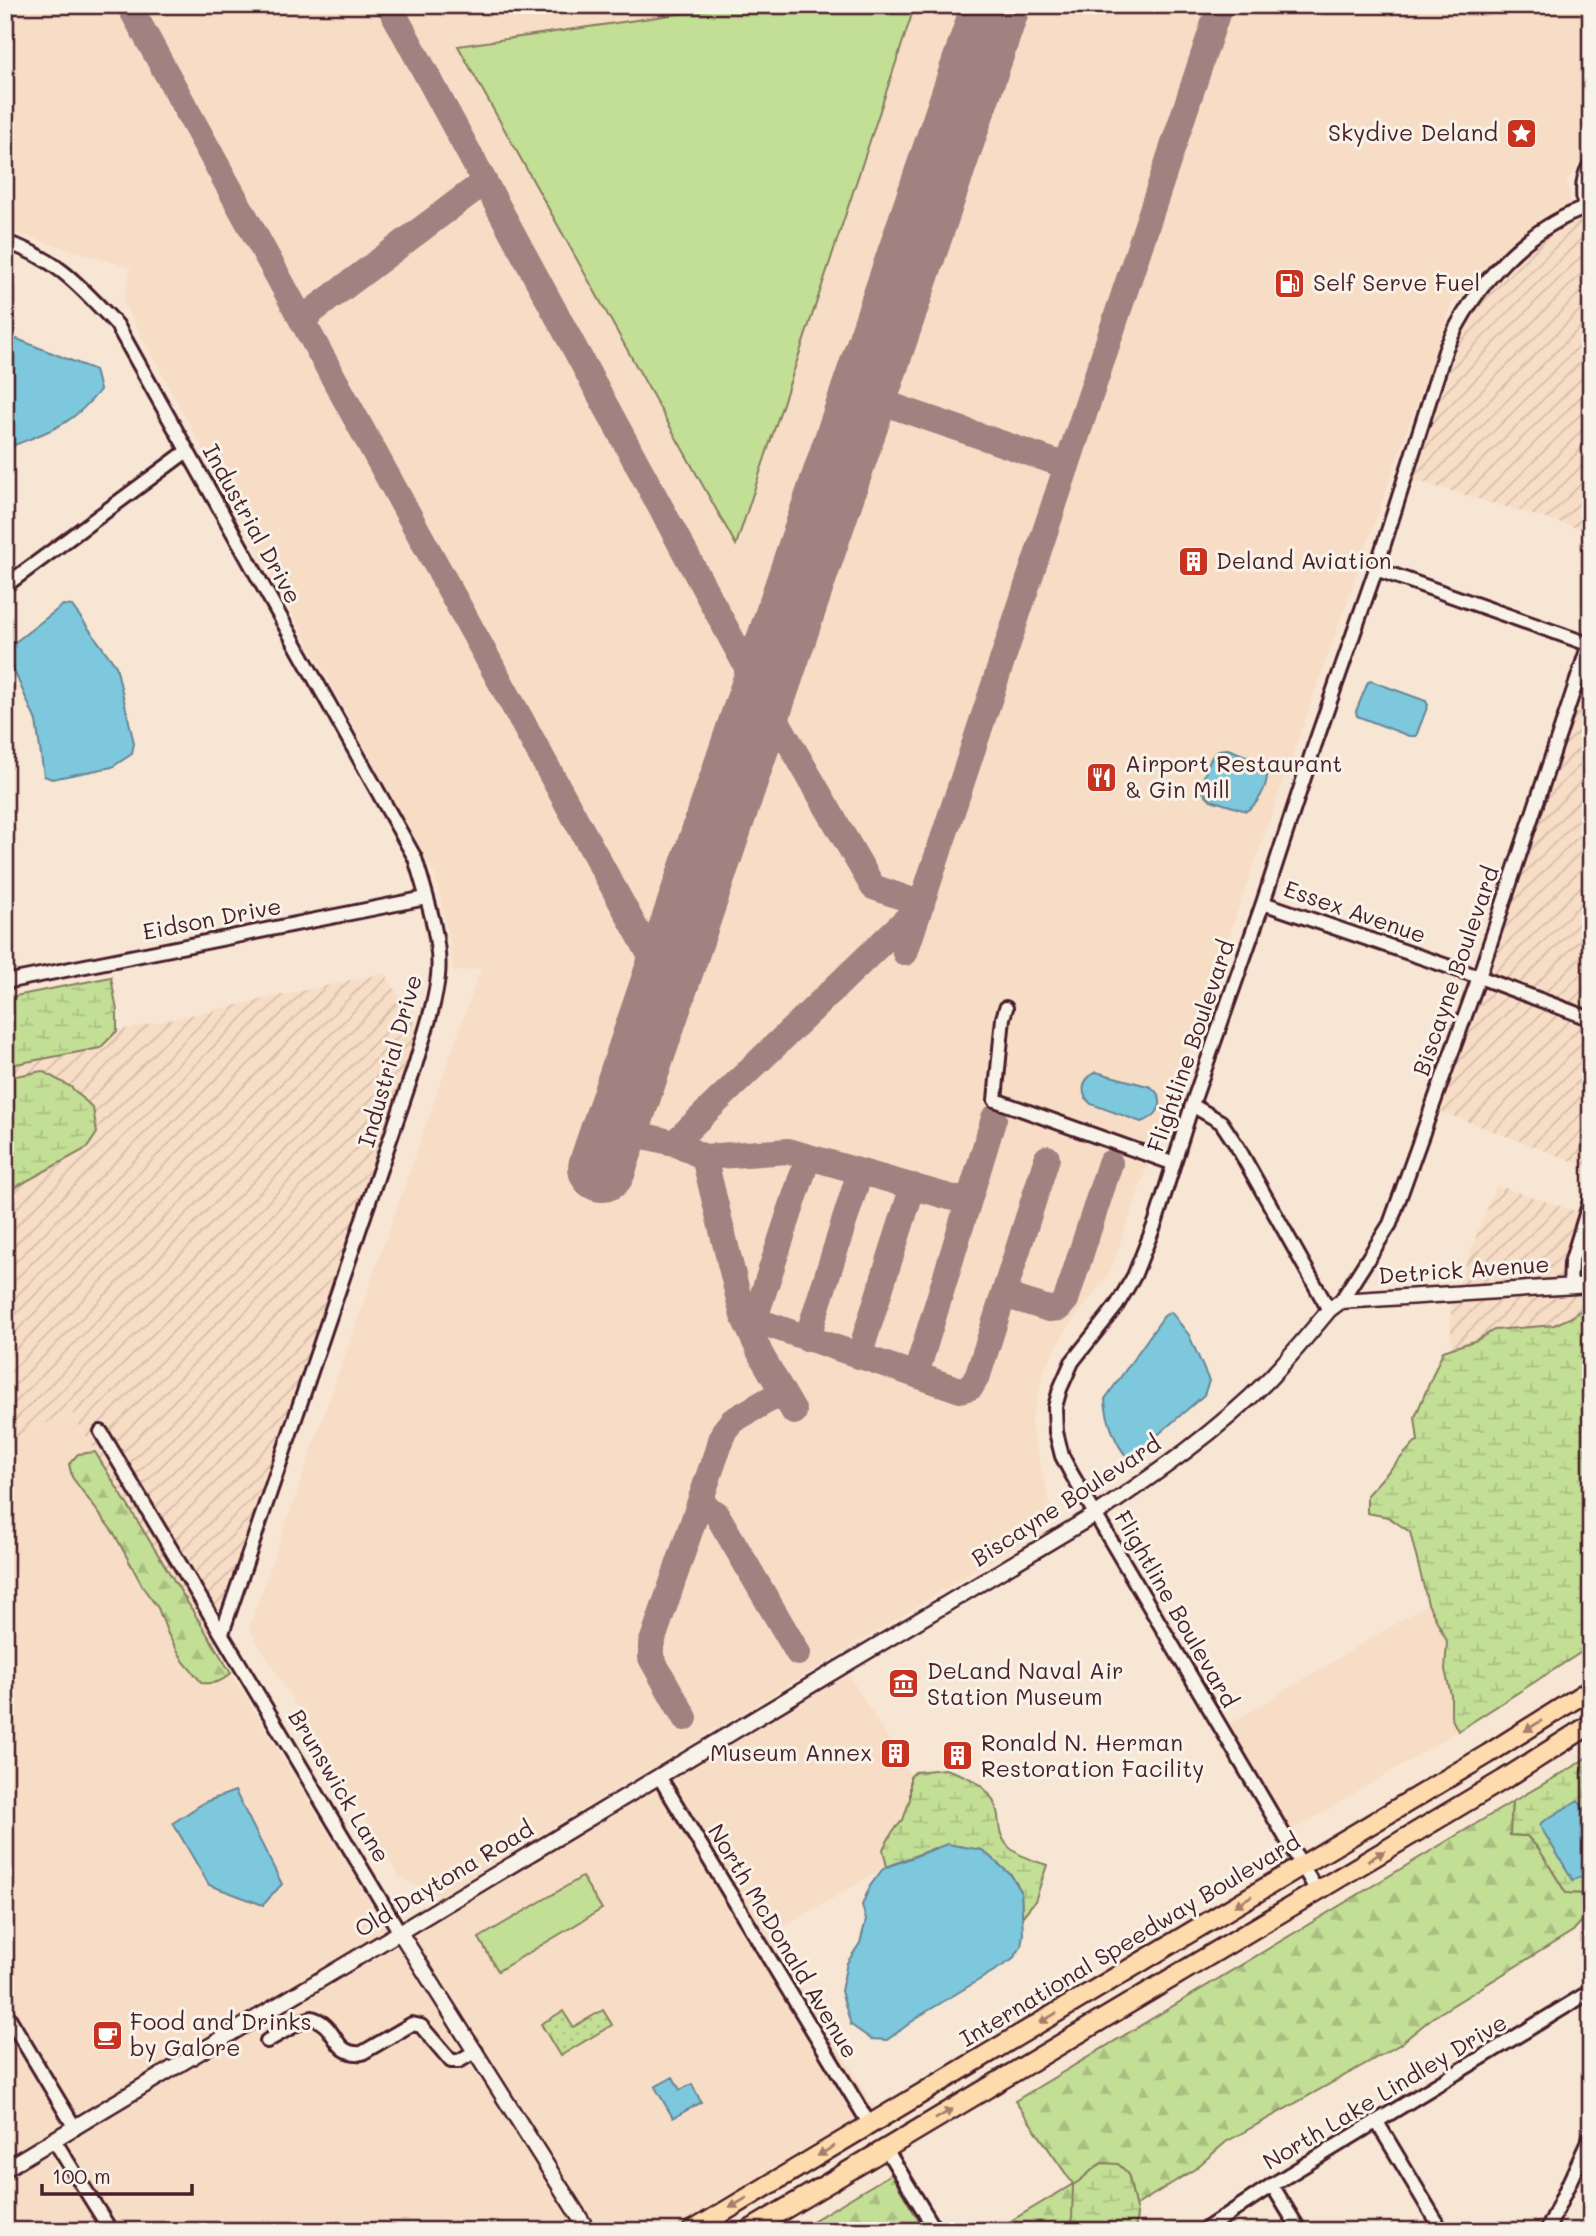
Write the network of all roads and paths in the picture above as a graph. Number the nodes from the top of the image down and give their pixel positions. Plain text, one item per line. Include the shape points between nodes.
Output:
1 (1591, 164) edge
2 (1588, 207) edge
3 (5, 242) edge
4 (187, 451) junction
5 (1376, 569) junction
6 (5, 586) edge
7 (1590, 644) edge
8 (426, 898) junction
9 (1263, 903) junction
10 (1479, 977) junction
11 (5, 982) edge
12 (1006, 1008) dead end
13 (1591, 1019) edge
14 (1192, 1105) junction
15 (1172, 1163) junction
16 (1591, 1198) edge
17 (1591, 1284) edge
18 (1570, 1286) junction
19 (1341, 1301) junction
20 (1329, 1310) junction
21 (102, 1432) dead end
22 (1096, 1514) junction
23 (908, 1628) joint
24 (222, 1633) junction
25 (1591, 1689) edge
26 (1591, 1724) edge
27 (660, 1778) junction
28 (1302, 1866) junction
29 (1317, 1891) junction
30 (399, 1931) junction
31 (1591, 1991) edge
32 (5, 2011) edge
33 (268, 2041) dead end
34 (476, 2051) junction
35 (908, 2102) junction
36 (1377, 2122) junction
37 (870, 2125) junction
38 (75, 2128) junction
39 (1591, 2136) edge
40 (54, 2140) junction
41 (886, 2149) junction
42 (5, 2169) edge
43 (848, 2171) junction
44 (1272, 2185) junction
45 (111, 2231) edge
46 (588, 2231) edge
47 (692, 2231) edge
48 (748, 2231) edge
49 (936, 2231) edge
50 (1203, 2231) edge
51 (1300, 2231) edge
52 (1442, 2231) edge
53 (1547, 2231) edge

1 - 2 street via 1582,190
2 - 5 street, Flightline Boulevard via 1564,216 1518,249 1465,309 1446,348
3 - 4 street, Industrial Drive via 31,250 73,278 117,325
4 - 6 street
4 - 8 street, Industrial Drive via 415,858
5 - 7 street
5 - 9 street, Flightline Boulevard
7 - 10 street, Biscayne Boulevard
8 - 11 street, Eidson Drive
8 - 24 street, Industrial Drive via 438,952 435,997
9 - 10 street, Essex Avenue
9 - 14 street, Flightline Boulevard
10 - 13 street, Essex Avenue
10 - 19 street, Biscayne Boulevard via 1390,1224
12 - 15 street via 995,1100
14 - 15 street, Flightline Boulevard
14 - 20 street via 1227,1130
15 - 22 street, Flightline Boulevard via 1134,1276 1072,1363 1055,1408 1062,1456
16 - 18 street via 1571,1263
17 - 18 street, Detrick Avenue
18 - 19 street, Detrick Avenue
19 - 20 street, Biscayne Boulevard
20 - 22 street, Biscayne Boulevard via 1256,1390 1146,1480
21 - 24 street, Brunswick Lane
22 - 23 street, Biscayne Boulevard
22 - 28 street, Flightline Boulevard
23 - 27 street, Old Daytona Road
24 - 30 street, Brunswick Lane
25 -> 28 main road, International Speedway Boulevard
29 -> 26 main road
27 - 30 street, Old Daytona Road
27 - 37 street, North McDonald Avenue
28 - 29 street, Flightline Boulevard
28 -> 35 main road, International Speedway Boulevard
41 -> 29 main road
30 - 34 street, Brunswick Lane
30 - 38 street, Old Daytona Road
31 - 36 street, North Lake Lindley Drive
32 - 38 street
33 - 34 street via 312,2018 326,2025 342,2050 354,2054 412,2024 421,2026 451,2062
34 - 46 street, Brunswick Lane
35 - 37 main road, International Speedway Boulevard
35 - 41 main road via 891,2124
36 - 44 street, North Lake Lindley Drive
36 - 52 street
37 - 43 main road via 866,2148
37 -> 47 main road, International Speedway Boulevard
38 - 40 street, Old Daytona Road
39 - 53 street
40 - 42 street, Old Daytona Road
40 - 45 street
41 - 43 main road
41 - 49 street
43 - 48 main road
44 - 50 street, North Lake Lindley Drive
44 - 51 street

